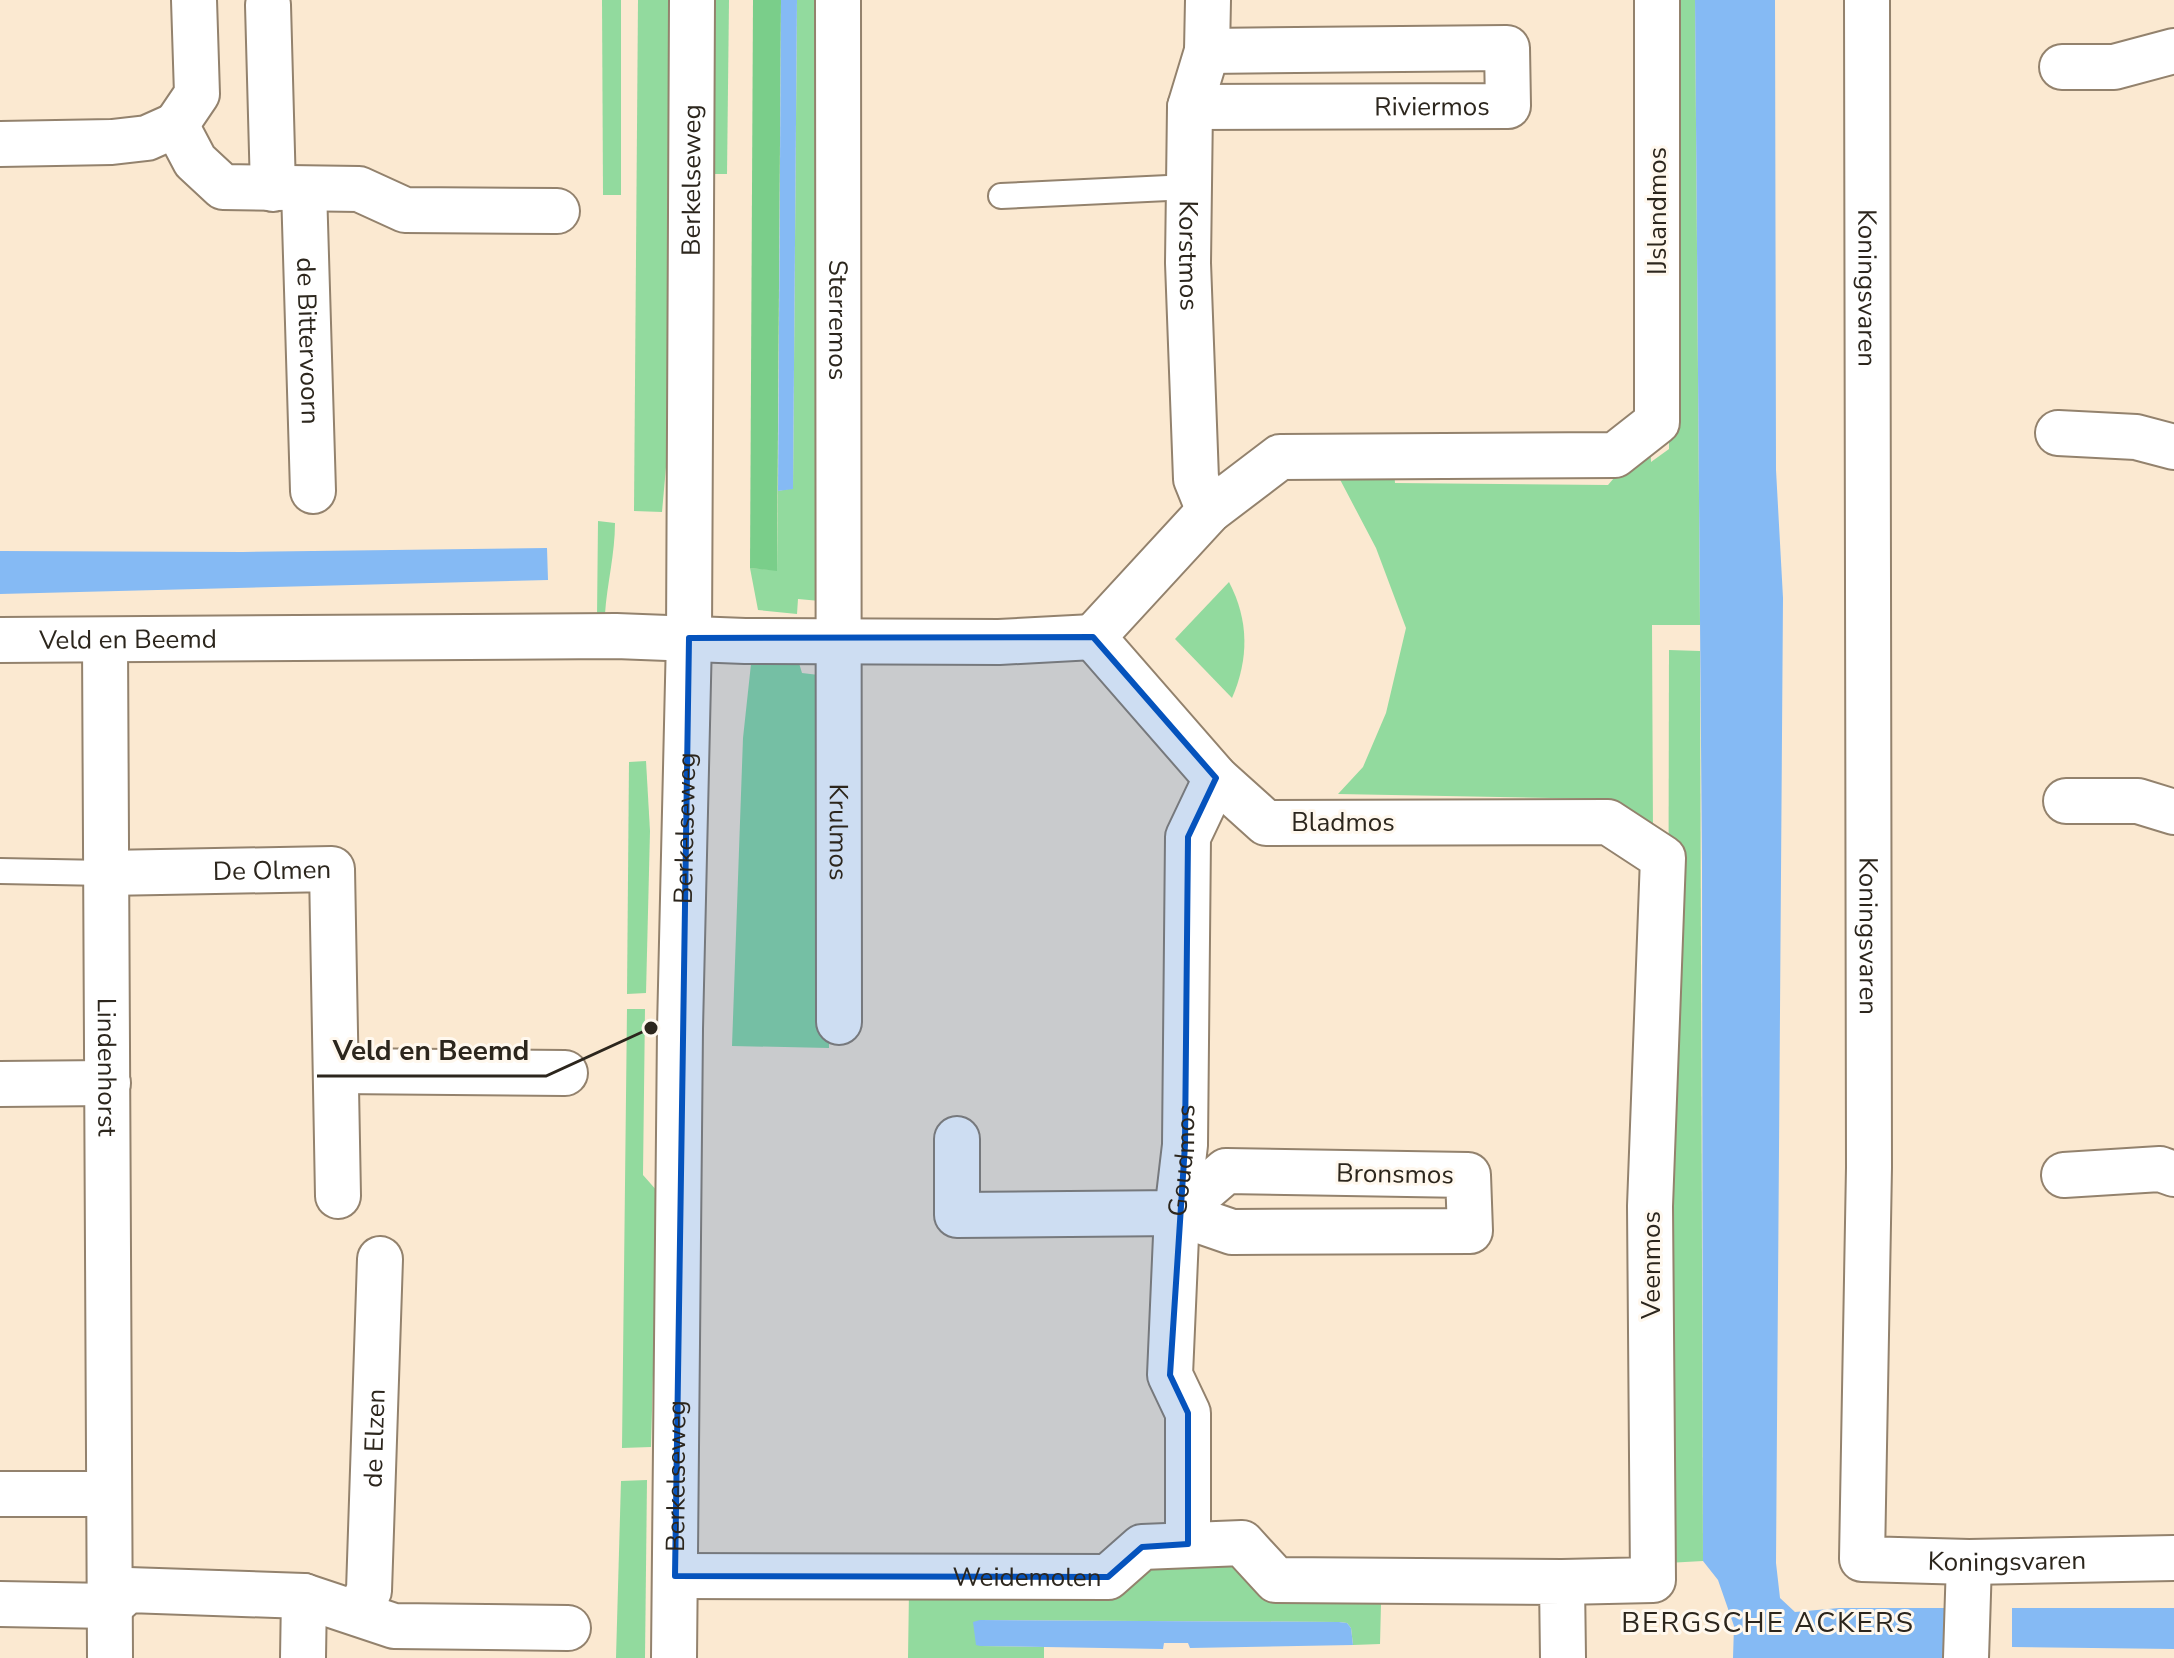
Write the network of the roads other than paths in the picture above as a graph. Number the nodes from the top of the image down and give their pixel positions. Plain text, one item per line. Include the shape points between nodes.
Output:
1 (194, 0) edge
2 (692, 0) edge
3 (838, 0) edge
4 (1208, 0) edge
5 (1657, 0) edge
6 (1867, 0) edge
7 (268, 5) dead end
8 (1207, 51) junction
9 (2174, 51) edge
10 (2062, 67) dead end
11 (1190, 107) junction
12 (176, 125) junction
13 (0, 144) edge
14 (1189, 187) junction
15 (288, 189) junction
16 (1001, 196) dead end
17 (557, 211) dead end
18 (2058, 433) dead end
19 (2174, 447) edge
20 (313, 491) dead end
21 (1209, 511) junction
22 (1093, 637) junction
23 (689, 638) junction
24 (0, 640) edge
25 (105, 641) junction
26 (840, 641) junction
27 (1216, 778) junction
28 (2066, 801) dead end
29 (2174, 812) edge
30 (1663, 858) joint
31 (0, 871) edge
32 (106, 873) junction
33 (839, 1022) dead end
34 (337, 1071) junction
35 (565, 1073) dead end
36 (108, 1083) junction
37 (0, 1084) edge
38 (957, 1139) dead end
39 (2174, 1174) edge
40 (2064, 1175) dead end
41 (338, 1196) dead end
42 (1177, 1213) junction
43 (380, 1259) dead end
44 (0, 1494) edge
45 (109, 1494) junction
46 (1188, 1544) junction
47 (2174, 1558) edge
48 (1969, 1562) junction
49 (675, 1576) junction
50 (1562, 1582) junction
51 (304, 1596) junction
52 (0, 1604) edge
53 (110, 1606) junction
54 (357, 1613) junction
55 (568, 1628) dead end
56 (110, 1658) edge
57 (303, 1658) edge
58 (674, 1658) edge
59 (1563, 1658) edge
60 (1966, 1658) edge

1 - 12 street via 197,94
2 - 23 street, Berkelseweg
3 - 26 street, Sterremos
4 - 8 street, Korstmos
5 - 21 street, IJslandmos via 1657,422 1615,455 1280,457
6 - 48 street, Koningsvaren via 1869,1167 1862,1559
7 - 15 street, de Bittervoorn
8 - 11 street, Korstmos
8 - 11 street, Riviermos via 1507,48 1508,106
9 - 10 street via 2114,67
11 - 14 street, Korstmos
12 - 13 street via 147,138 112,142
12 - 15 street via 195,161 223,187
14 - 16 lane
14 - 21 street, Korstmos via 1196,479
15 - 17 street via 359,189 405,210
15 - 20 street, de Bittervoorn
18 - 19 street via 2136,437
21 - 22 street
22 - 26 street
22 - 27 street, Bladmos
23 - 25 street, Veld en Beemd
23 - 26 street
23 - 49 street, Berkelseweg
24 - 25 street, Veld en Beemd
25 - 32 street, Lindenhorst
26 - 33 street, Krulmos
27 - 30 street, Bladmos via 1266,823 1608,822
27 - 42 street, Goudmos via 1188,837 1185,1145
28 - 29 street via 2138,801
30 - 50 street, Veenmos via 1650,1206 1653,1580
31 - 32 lane
32 - 34 street, De Olmen via 332,869
32 - 36 street, Lindenhorst
34 - 35 street
34 - 41 street, De Olmen
36 - 37 street
36 - 45 street, Lindenhorst
38 - 42 street, Bronsmos via 957,1215
39 - 40 street via 2160,1169
42 - 42 street, Bronsmos via 1232,1232 1470,1231 1471,1205 1468,1175 1226,1171
42 - 46 street, Goudmos via 1170,1375 1188,1413
43 - 54 street, de Elzen via 369,1591
44 - 45 street
45 - 53 street, Lindenhorst
46 - 49 street, Weidemolen via 1142,1547 1108,1577
46 - 50 street, Weidemolen via 1242,1543 1276,1580
47 - 48 street, Koningsvaren
48 - 60 street
49 - 58 street, Berkelseweg
50 - 59 street
51 - 53 street via 128,1590
51 - 54 street
51 - 57 street
52 - 53 street
53 - 56 street, Lindenhorst
54 - 55 street via 394,1626

